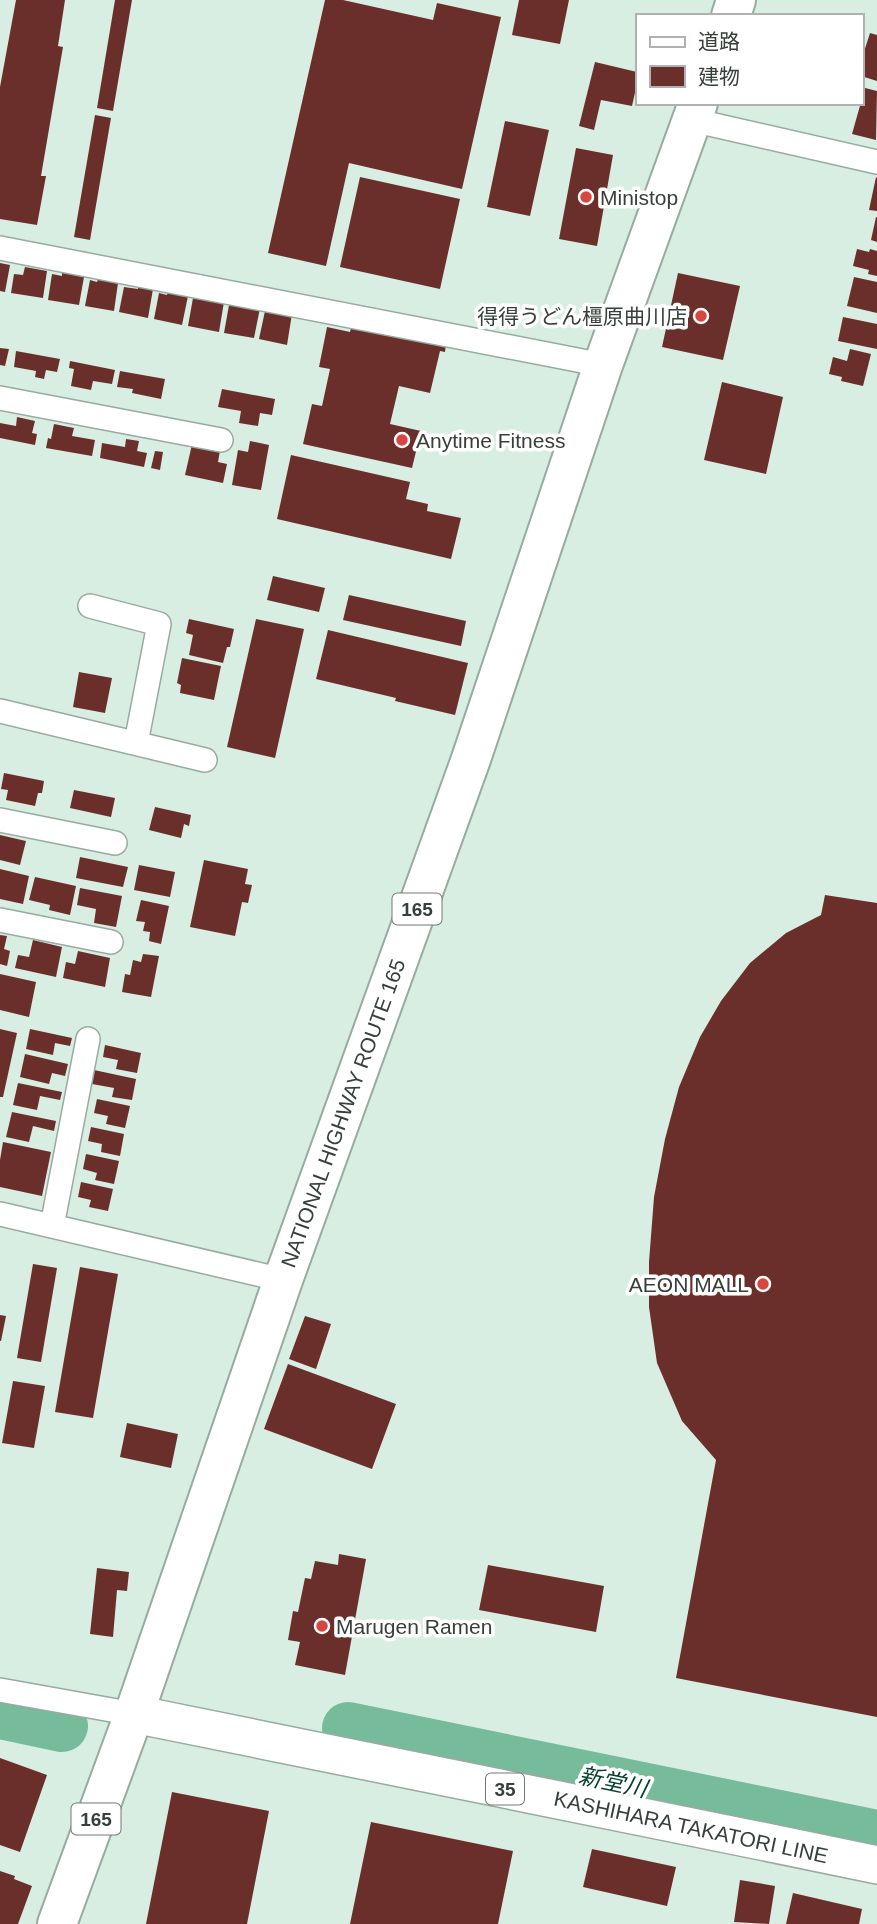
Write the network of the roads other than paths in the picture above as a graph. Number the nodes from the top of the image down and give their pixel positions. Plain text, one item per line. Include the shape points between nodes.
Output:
1 (695, 112) edge
2 (877, 162) edge
3 (0, 248) edge
4 (603, 365) junction
5 (0, 398) edge
6 (221, 440) dead end
7 (90, 606) dead end
8 (0, 711) edge
9 (136, 743) junction
10 (205, 760) dead end
11 (0, 820) edge
12 (115, 844) dead end
13 (0, 920) edge
14 (111, 943) dead end
15 (88, 1038) dead end
16 (0, 1214) edge
17 (52, 1226) junction
18 (283, 1279) junction
19 (0, 1690) edge
20 (134, 1714) junction
21 (877, 1866) edge
22 (57, 1924) edge

1 - 2 street
1 - 4 highway, NATIONAL HIGHWAY ROUTE 165 / 165
3 - 4 street
4 - 18 highway, NATIONAL HIGHWAY ROUTE 165 / 165 via 471,759
5 - 6 street
7 - 9 street via 159,625
8 - 9 street
9 - 10 street
11 - 12 street
13 - 14 street
15 - 17 street
16 - 17 street
17 - 18 street
18 - 20 highway, NATIONAL HIGHWAY ROUTE 165 / 165
19 - 20 street
20 - 21 main road, KASHIHARA TAKATORI LINE / 35
20 - 22 highway, NATIONAL HIGHWAY ROUTE 165 / 165

